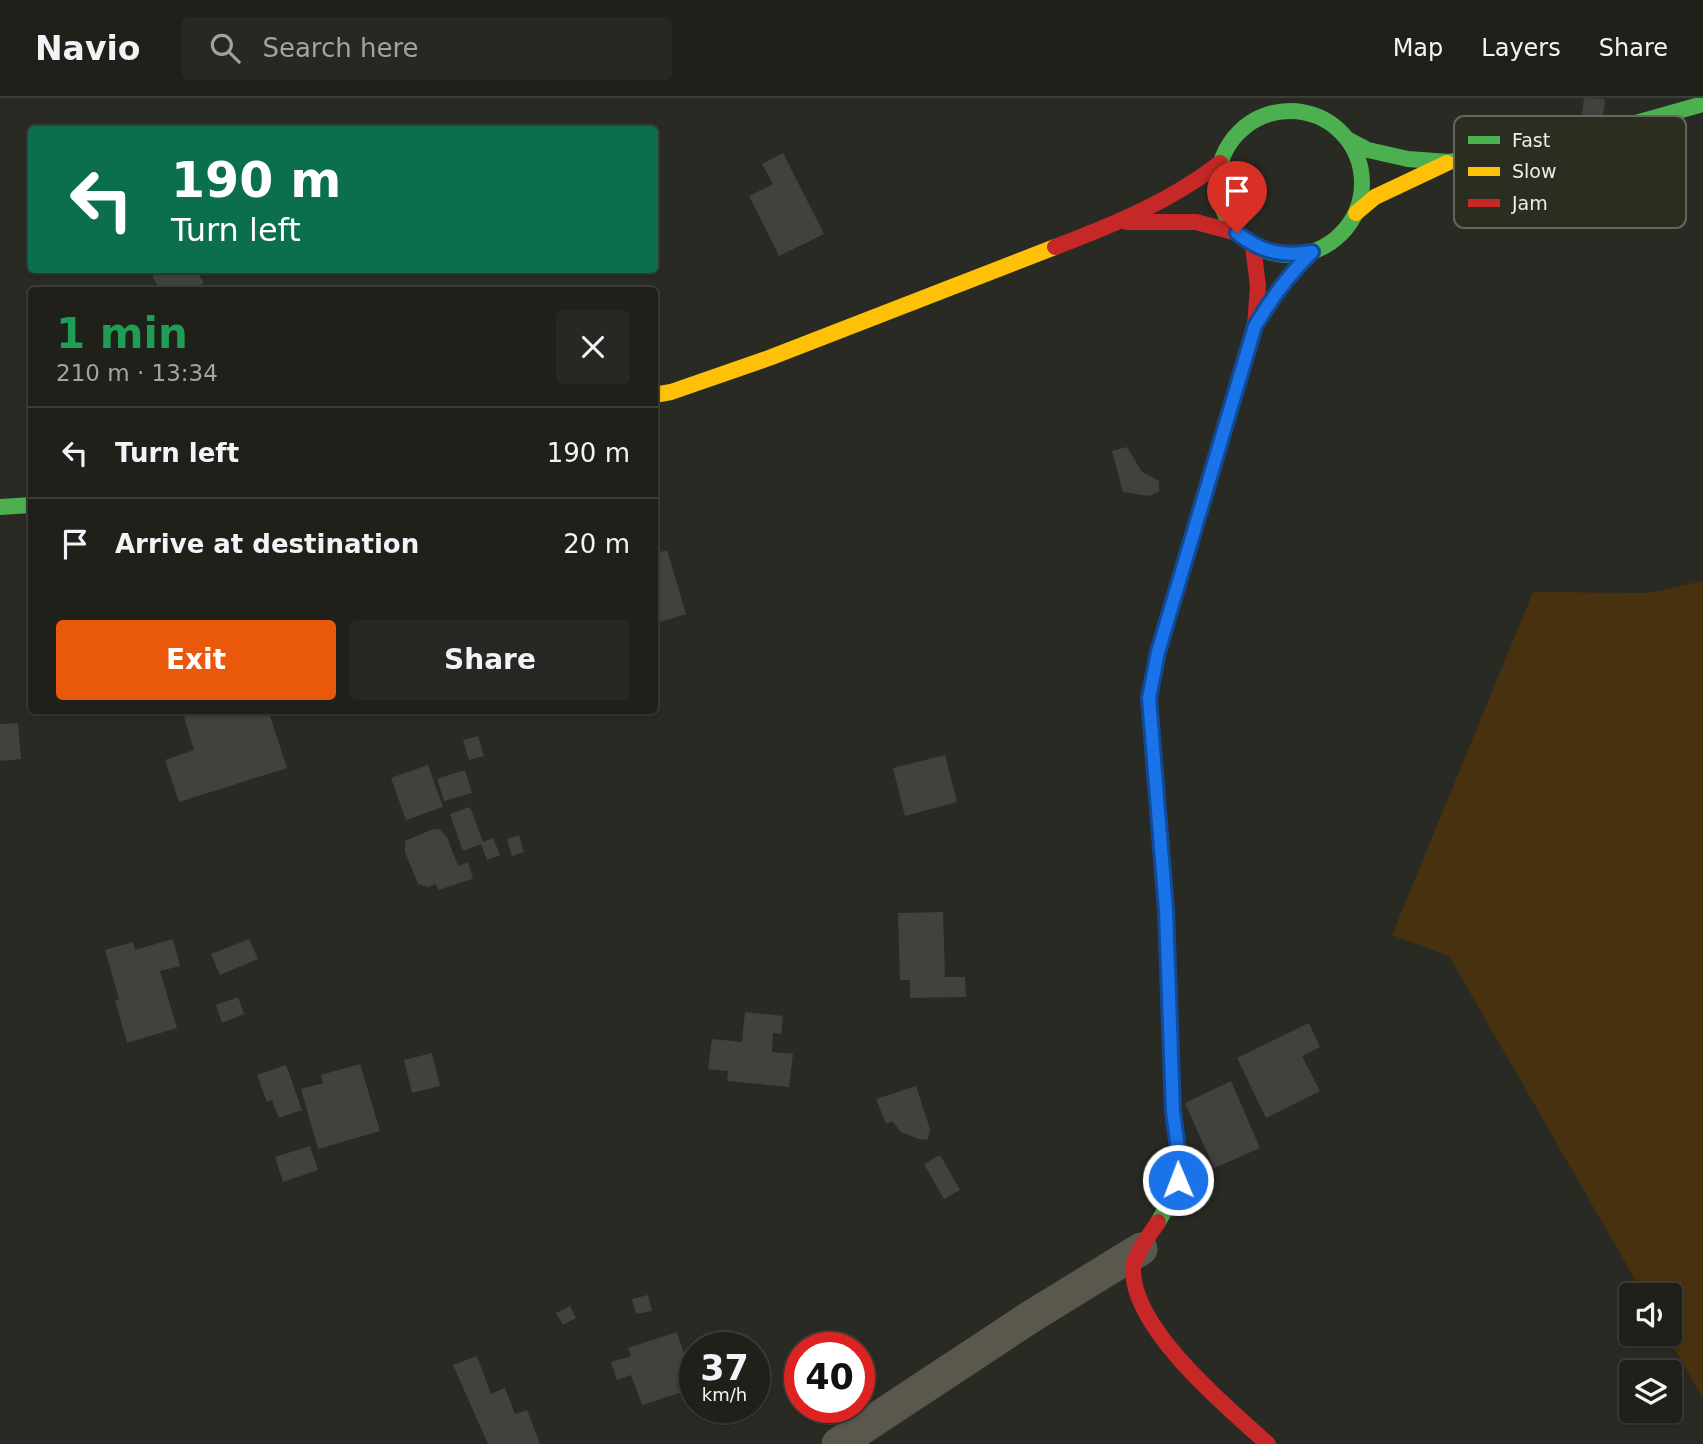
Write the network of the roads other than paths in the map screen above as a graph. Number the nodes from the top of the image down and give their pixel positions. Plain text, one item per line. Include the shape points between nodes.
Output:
1 (1288, 98) edge
2 (1703, 104) edge
3 (1241, 107) dead end
4 (1303, 111) junction
5 (1660, 116) edge
6 (1238, 133) junction
7 (1349, 140) junction
8 (1454, 161) edge
9 (1449, 162) junction
10 (1220, 163) junction
11 (1356, 213) junction
12 (1118, 223) junction
13 (1237, 233) junction
14 (1253, 246) junction
15 (1312, 252) junction
16 (1294, 269) dead end
17 (1269, 302) dead end
18 (1255, 326) junction
19 (658, 394) edge
20 (28, 505) edge
21 (0, 507) edge
22 (1141, 1249) junction
23 (838, 1444) edge
24 (1268, 1444) edge

1 - 4 street
2 - 5 street
3 - 6 street
4 - 6 street via 1266,114
4 - 7 street via 1336,126
6 - 10 street
7 - 9 street via 1395,156
7 - 11 street via 1362,173
8 - 9 street
9 - 11 street via 1375,197
10 - 12 street via 1197,181
10 - 13 street via 1219,197
11 - 15 street via 1330,244
12 - 13 street via 1184,220 1217,224
12 - 19 street via 769,358
13 - 14 street
14 - 15 street via 1292,256
14 - 18 street via 1259,292
15 - 16 street
17 - 18 street
18 - 22 street via 1158,652 1149,698 1179,1156 1171,1200
20 - 21 street
22 - 23 street
22 - 24 street via 1133,1268 1140,1300 1161,1337 1198,1379

